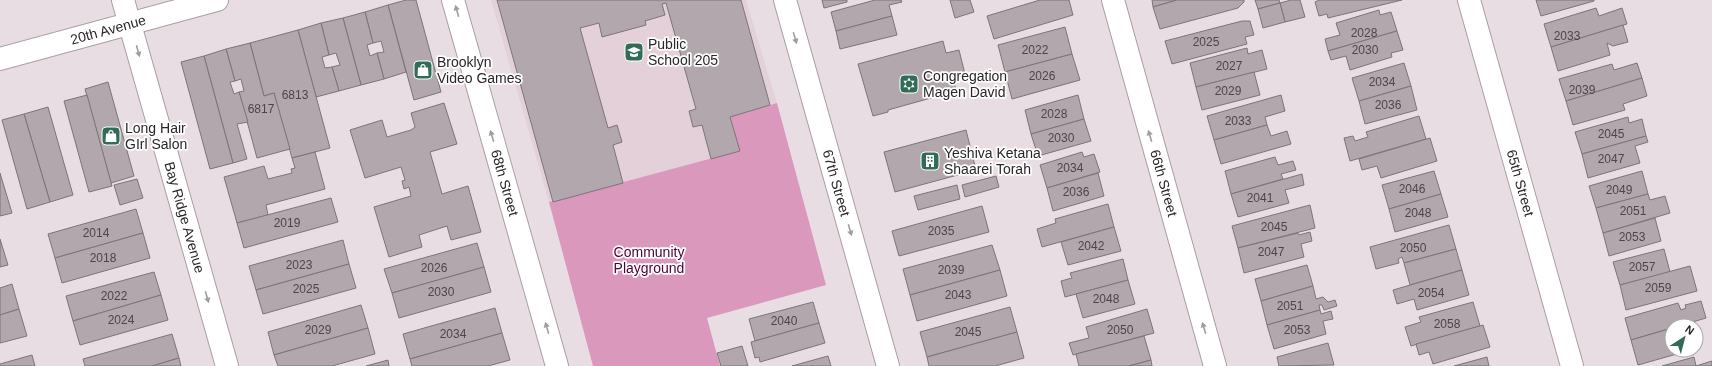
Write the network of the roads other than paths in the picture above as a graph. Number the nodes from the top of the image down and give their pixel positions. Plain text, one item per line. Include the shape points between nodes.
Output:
1 (123, 0) edge
2 (217, 0) edge
3 (454, 0) edge
4 (785, 0) edge
5 (1113, 0) edge
6 (1469, 0) edge
7 (130, 24) junction
8 (0, 59) edge
9 (227, 366) edge
10 (557, 366) edge
11 (888, 366) edge
12 (1215, 366) edge
13 (1572, 366) edge

1 - 7 street, Bay Ridge Avenue
2 - 7 street, 20th Avenue
10 -> 3 street, 68th Street
4 -> 11 street, 67th Street
12 -> 5 street, 66th Street
6 - 13 street, 65th Street
7 - 8 street, 20th Avenue
7 -> 9 street, Bay Ridge Avenue

